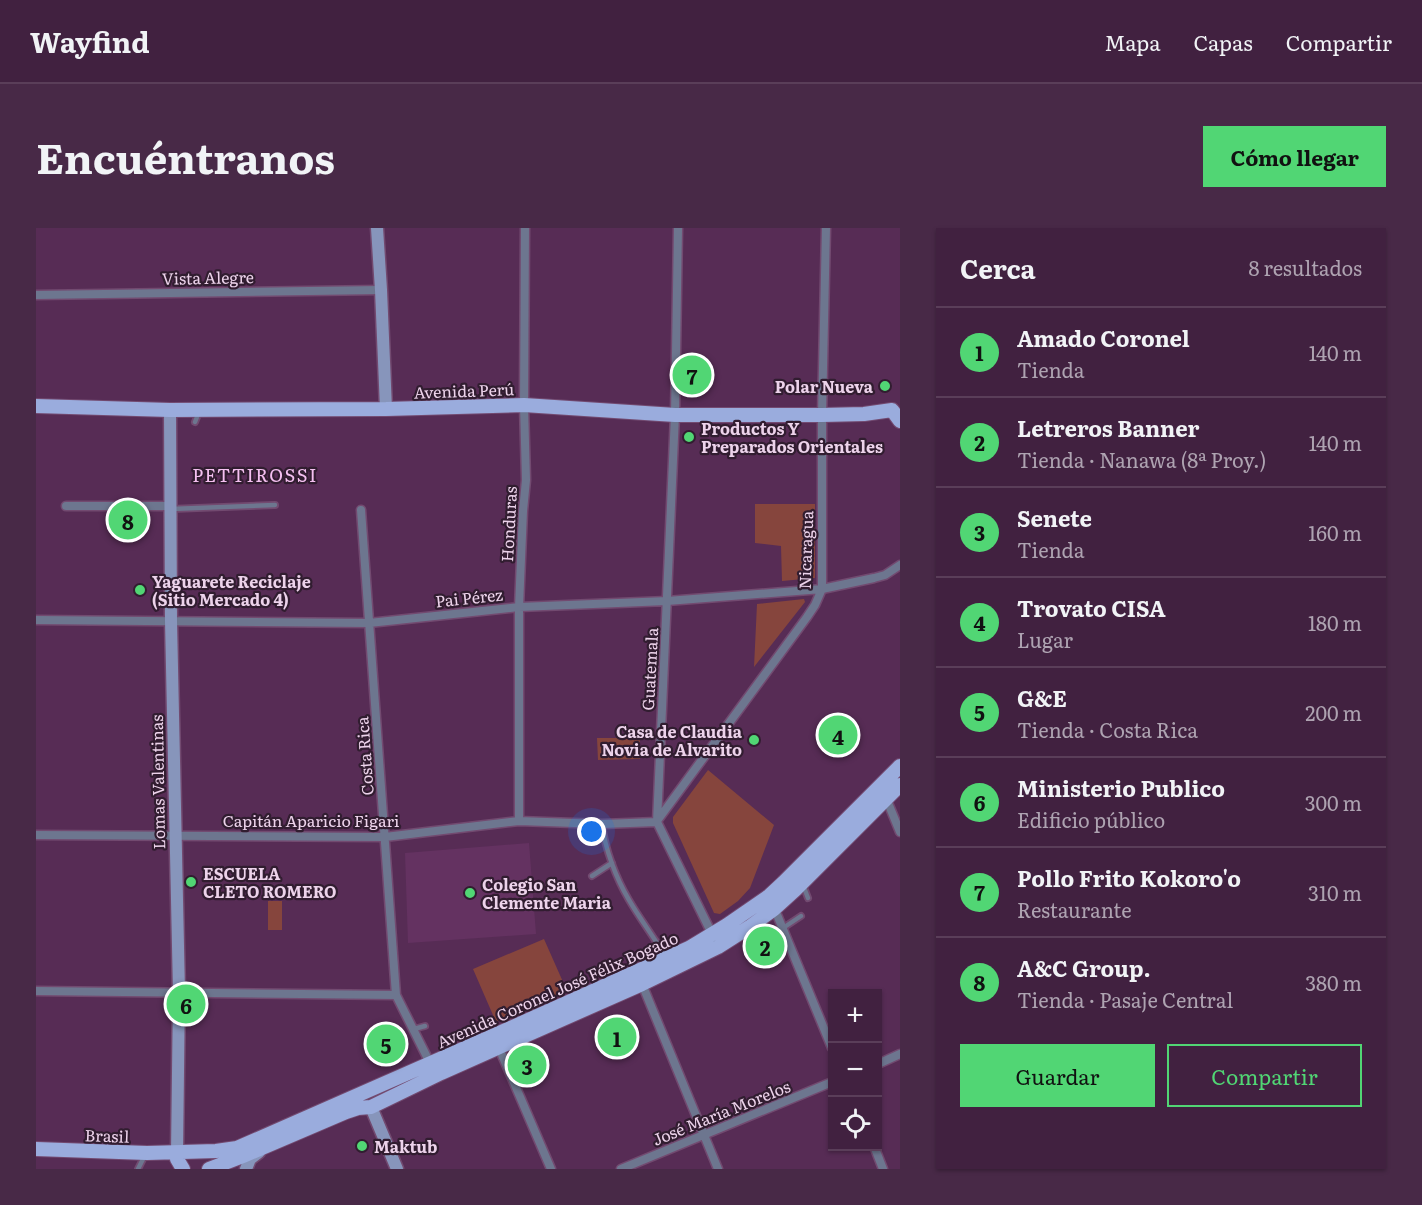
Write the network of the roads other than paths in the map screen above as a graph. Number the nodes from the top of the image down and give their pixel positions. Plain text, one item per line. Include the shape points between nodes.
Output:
1 (376, 228) edge
2 (525, 228) edge
3 (678, 228) edge
4 (826, 228) edge
5 (381, 290) junction
6 (36, 295) edge
7 (524, 405) junction
8 (36, 406) edge
9 (386, 409) junction
10 (170, 410) junction
11 (897, 412) edge
12 (675, 415) junction
13 (822, 415) junction
14 (275, 505) dead end
15 (66, 506) dead end
16 (171, 507) junction
17 (361, 510) dead end
18 (900, 565) edge
19 (822, 589) junction
20 (667, 601) junction
21 (519, 607) junction
22 (36, 620) edge
23 (171, 621) junction
24 (369, 623) junction
25 (900, 766) edge
26 (900, 785) edge
27 (886, 798) junction
28 (519, 821) junction
29 (657, 822) junction
30 (602, 824) junction
31 (900, 832) edge
32 (36, 835) edge
33 (175, 836) junction
34 (385, 837) junction
35 (612, 863) junction
36 (592, 876) dead end
37 (803, 882) junction
38 (808, 898) dead end
39 (772, 902) junction
40 (801, 916) dead end
41 (782, 928) junction
42 (715, 941) junction
43 (667, 958) junction
44 (642, 984) junction
45 (36, 991) edge
46 (179, 992) junction
47 (396, 995) junction
48 (425, 1026) dead end
49 (414, 1029) junction
50 (830, 1043) edge
51 (499, 1048) junction
52 (900, 1054) edge
53 (882, 1062) edge
54 (430, 1063) junction
55 (828, 1084) edge
56 (383, 1085) junction
57 (370, 1107) junction
58 (704, 1135) junction
59 (269, 1146) junction
60 (36, 1149) edge
61 (876, 1151) edge
62 (147, 1153) junction
63 (177, 1153) junction
64 (138, 1169) edge
65 (183, 1169) edge
66 (209, 1169) edge
67 (246, 1169) edge
68 (397, 1169) edge
69 (551, 1169) edge
70 (621, 1169) edge
71 (718, 1169) edge
72 (883, 1169) edge

1 - 5 street
2 - 7 street, Honduras
3 - 12 street, Guatemala
4 - 13 street, Nicaragua
5 - 6 street, Vista Alegre
5 - 9 street
7 - 9 main road, Avenida Perú
7 - 12 main road, Avenida Perú
7 - 21 street, Honduras via 526,480
8 - 10 main road, Avenida Perú
9 - 10 main road, Avenida Perú via 197,416
10 - 16 street, Lomas Valentinas via 174,446
11 - 13 main road, Avenida Perú
12 - 13 main road, Avenida Perú
12 - 20 street, Guatemala
13 - 19 street, Nicaragua
14 - 16 lane
15 - 16 street
16 - 23 street, Lomas Valentinas
17 - 24 street, Costa Rica
18 - 19 street, Pai Pérez via 885,575
19 - 20 street, Pai Pérez
19 - 29 street, Nicaragua via 807,617
20 - 21 street, Pai Pérez
20 - 29 street, Guatemala
21 - 24 street, Pai Pérez
21 - 28 street, Honduras
22 - 23 street, Pai Pérez
23 - 24 street, Pai Pérez
23 - 33 street, Lomas Valentinas
24 - 34 street, Costa Rica
25 - 39 main road, Avenida Coronel José Félix Bogado
26 - 27 main road, Avenida Coronel José Félix Bogado
27 - 31 street
27 - 37 main road, Avenida Coronel José Félix Bogado
28 - 30 street, Capitán Aparicio Figari
28 - 34 street, Capitán Aparicio Figari
29 - 30 street, Capitán Aparicio Figari
29 - 42 street, Guatemala
30 - 35 lane
32 - 33 street, Capitán Aparicio Figari
33 - 34 street, Capitán Aparicio Figari
33 - 46 street, Lomas Valentinas
34 - 47 street, Costa Rica
35 - 36 lane
35 - 43 lane via 628,899
37 - 38 lane
37 - 39 main road, Avenida Coronel José Félix Bogado
39 - 41 street
39 - 42 main road, Avenida Coronel José Félix Bogado via 756,922
40 - 41 lane
41 - 50 street
42 - 43 main road, Avenida Coronel José Félix Bogado
42 - 44 main road, Avenida Coronel José Félix Bogado via 697,958
43 - 54 main road, Avenida Coronel José Félix Bogado via 478,1038
44 - 51 main road, Avenida Coronel José Félix Bogado
44 - 58 street
45 - 46 street
46 - 47 street
46 - 63 street, Lomas Valentinas
47 - 49 street, Costa Rica
48 - 49 lane
49 - 54 street, Costa Rica
51 - 57 main road, Avenida Coronel José Félix Bogado
51 - 69 street
52 - 53 street
54 - 56 main road, Avenida Coronel José Félix Bogado
55 - 58 street, José María Morelos
56 - 57 main road
56 - 63 main road, Avenida Coronel José Félix Bogado via 237,1148
57 - 59 main road, Avenida Coronel José Félix Bogado via 358,1108
57 - 68 street
58 - 70 street, José María Morelos
58 - 71 street
59 - 66 main road, Avenida Coronel José Félix Bogado
59 - 67 street via 250,1159
60 - 62 main road, Brasil
61 - 72 street
62 - 63 main road, Brasil
62 - 64 lane
63 - 65 main road

